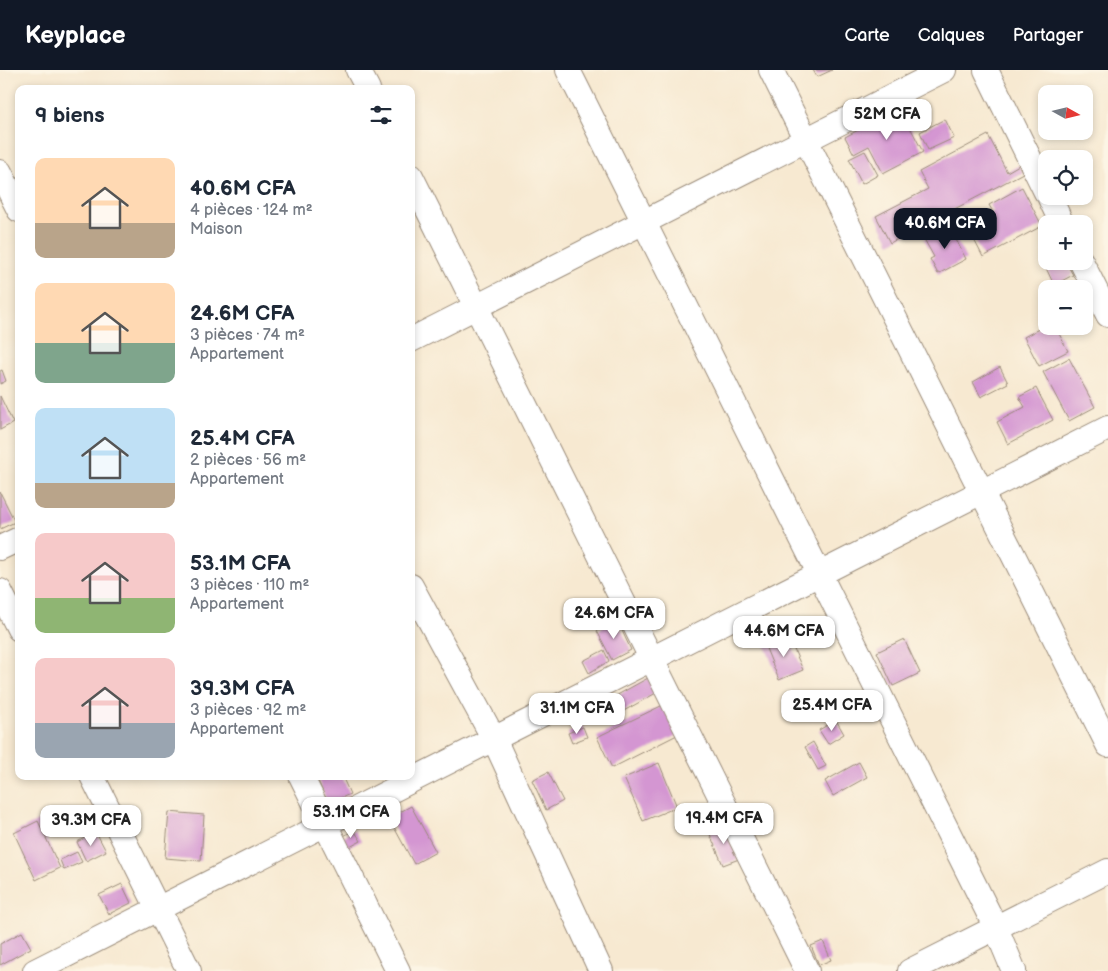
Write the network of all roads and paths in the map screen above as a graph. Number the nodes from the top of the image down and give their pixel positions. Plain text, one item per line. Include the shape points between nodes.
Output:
1 (358, 70) edge
2 (568, 70) edge
3 (771, 70) edge
4 (944, 70) edge
5 (986, 70) edge
6 (366, 85) edge
7 (806, 140) junction
8 (7, 174) edge
9 (1038, 176) edge
10 (415, 184) edge
11 (15, 198) edge
12 (644, 222) junction
13 (1086, 270) edge
14 (476, 307) junction
15 (1108, 315) edge
16 (415, 338) edge
17 (1108, 428) edge
18 (982, 492) junction
19 (15, 540) edge
20 (0, 548) edge
21 (819, 574) junction
22 (0, 591) edge
23 (415, 593) edge
24 (15, 621) edge
25 (652, 659) junction
26 (494, 739) junction
27 (1108, 745) edge
28 (415, 779) edge
29 (94, 780) edge
30 (303, 780) edge
31 (412, 780) edge
32 (325, 824) junction
33 (1108, 871) edge
34 (158, 909) junction
35 (996, 928) junction
36 (35, 971) edge
37 (189, 971) edge
38 (398, 971) edge
39 (601, 971) edge
40 (807, 971) edge
41 (910, 971) edge
42 (1014, 971) edge

1 - 6 street
2 - 12 street
3 - 7 street
4 - 7 street
5 - 9 street
7 - 12 street
7 - 18 street
8 - 11 street
10 - 14 street
12 - 14 street
12 - 21 street
13 - 15 street
14 - 16 street
14 - 25 street
17 - 18 street
18 - 21 street
18 - 27 street
19 - 20 street
21 - 25 street
21 - 35 street
22 - 24 street
23 - 26 street
25 - 26 street
25 - 40 street
26 - 28 street
26 - 39 street
29 - 34 street
30 - 32 street
31 - 32 street
32 - 34 street
32 - 38 street
33 - 35 street
34 - 36 street
34 - 37 street
35 - 41 street
35 - 42 street

